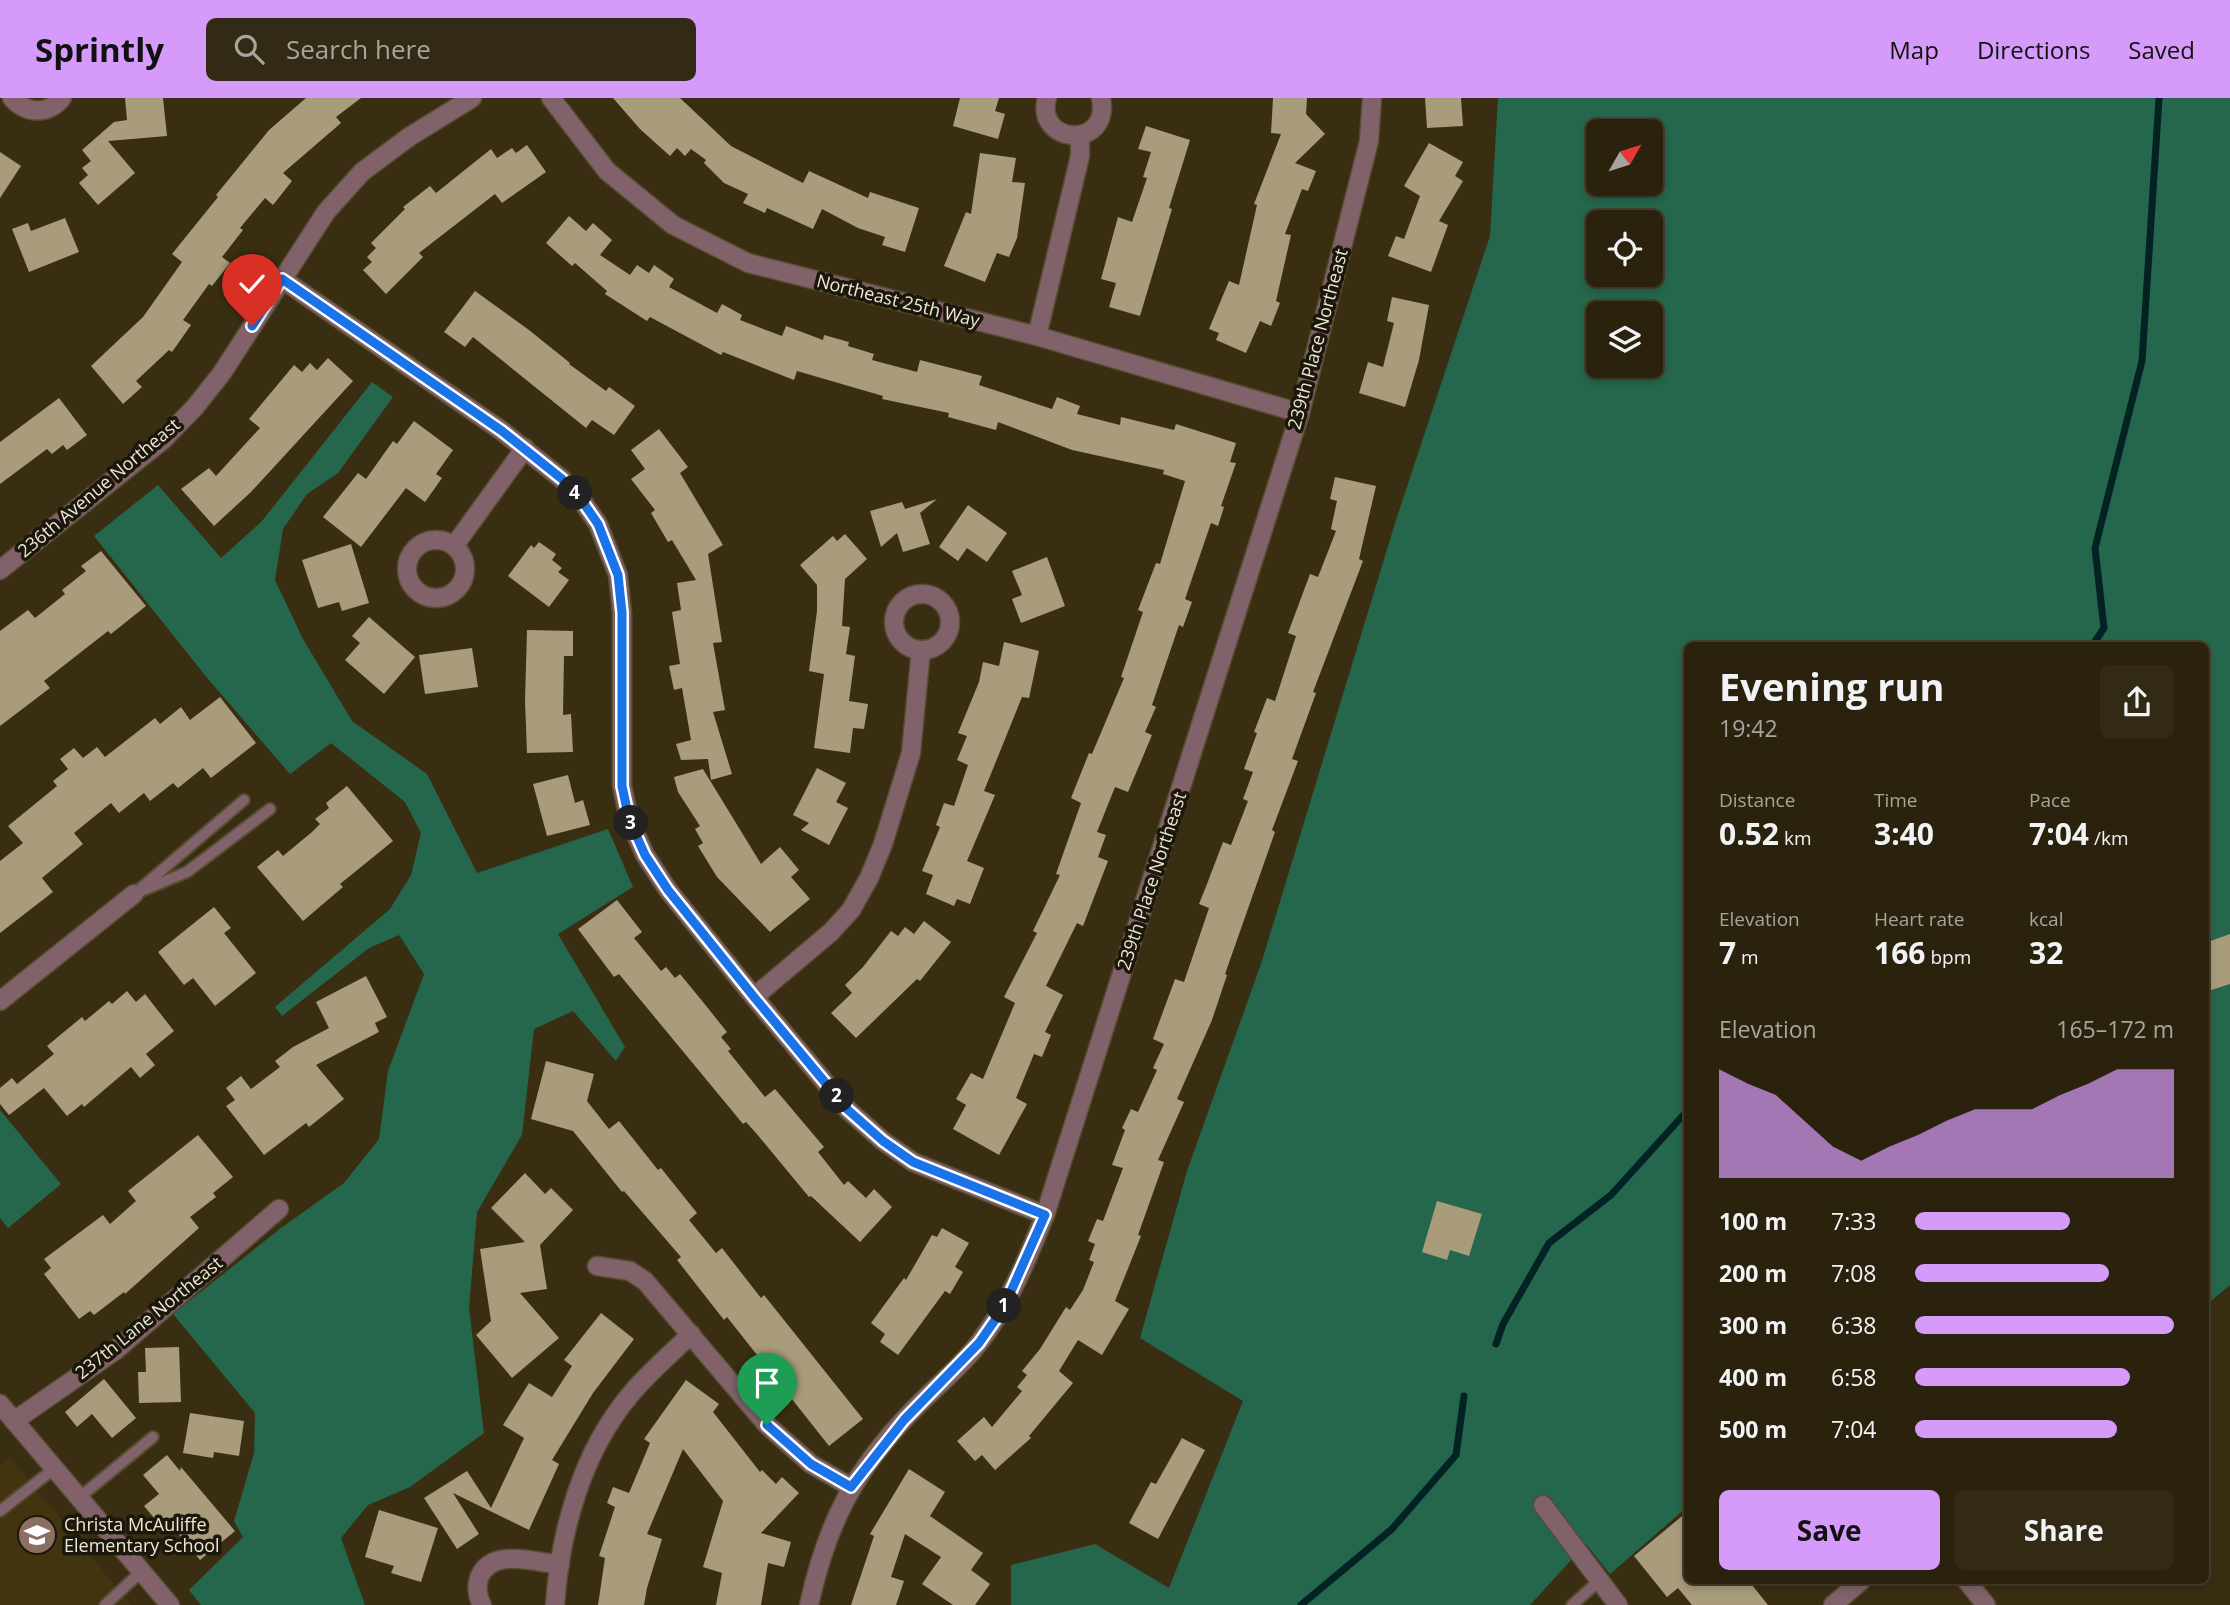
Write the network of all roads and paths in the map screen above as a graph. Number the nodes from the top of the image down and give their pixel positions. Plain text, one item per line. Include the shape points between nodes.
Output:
1 (12, 98) edge
2 (62, 98) edge
3 (472, 98) edge
4 (551, 98) edge
5 (1047, 98) edge
6 (1101, 98) edge
7 (1372, 98) edge
8 (1080, 136) junction
9 (282, 279) junction
10 (1037, 336) junction
11 (1300, 413) junction
12 (524, 448) junction
13 (453, 546) dead end
14 (0, 570) edge
15 (921, 650) dead end
16 (244, 800) dead end
17 (270, 809) dead end
18 (134, 894) junction
19 (754, 997) junction
20 (0, 1001) edge
21 (279, 1209) dead end
22 (1045, 1215) junction
23 (597, 1266) dead end
24 (691, 1334) junction
25 (0, 1404) edge
26 (14, 1420) junction
27 (153, 1437) dead end
28 (55, 1468) junction
29 (851, 1487) junction
30 (80, 1497) junction
31 (1543, 1505) dead end
32 (0, 1511) edge
33 (560, 1565) junction
34 (142, 1571) junction
35 (1599, 1581) junction
36 (1857, 1584) edge
37 (1969, 1584) edge
38 (106, 1605) edge
39 (170, 1605) edge
40 (482, 1605) edge
41 (555, 1605) edge
42 (809, 1605) edge
43 (1572, 1605) edge
44 (1618, 1605) edge
45 (1833, 1605) edge
46 (1986, 1605) edge

1 - 2 street via 20,107 40,111
3 - 9 street, 236th Avenue Northeast via 362,172 326,212
4 - 10 street, Northeast 25th Way via 607,171 673,225 748,263
5 - 8 street via 1045,112 1054,128
6 - 8 street via 1101,117
7 - 11 street, 239th Place Northeast via 1368,141
8 - 10 street via 1080,156
9 - 12 street
9 - 14 street, 236th Avenue Northeast via 222,373 163,440
10 - 11 street, Northeast 25th Way
11 - 22 street, 239th Place Northeast
12 - 13 street
12 - 19 street via 580,498 598,524 618,575 622,786 629,819 668,890
15 - 19 street via 911,753 869,877 851,910 831,932
16 - 18 lane
17 - 18 lane via 187,872
18 - 20 street
19 - 22 street via 848,1110 883,1141 913,1162
21 - 26 street, 237th Lane Northeast via 116,1350
22 - 29 street, 239th Place Northeast via 1004,1307 979,1343 904,1420
23 - 24 street via 629,1271 645,1281
24 - 29 street via 790,1447
24 - 33 street via 630,1394 604,1430 582,1475
25 - 26 street
26 - 28 street
27 - 30 lane
28 - 30 street
28 - 32 lane
29 - 42 street, 239th Place Northeast via 829,1533
30 - 34 street
31 - 35 street
33 - 40 street via 496,1561 487,1566 478,1582
33 - 41 street
34 - 38 lane
34 - 39 street
35 - 43 lane
35 - 44 street
36 - 45 street
37 - 46 street

